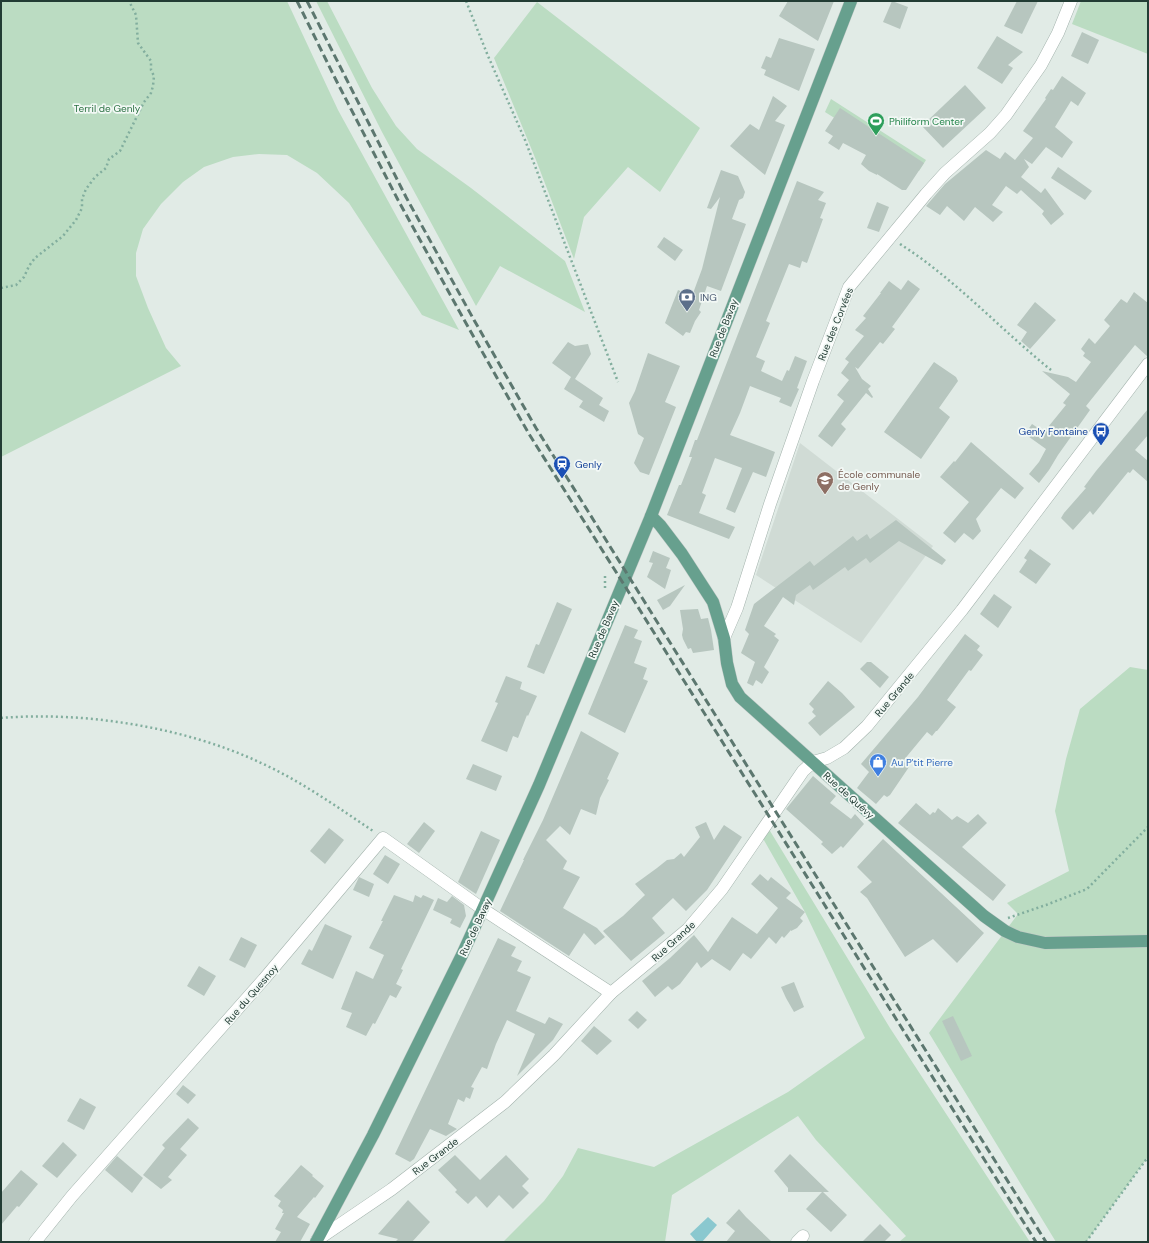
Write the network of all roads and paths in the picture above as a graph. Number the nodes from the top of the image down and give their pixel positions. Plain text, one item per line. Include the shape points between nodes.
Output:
1 (129, 1) edge
2 (466, 1) edge
3 (851, 1) edge
4 (1071, 1) edge
5 (889, 238) junction
6 (1, 288) edge
7 (1148, 364) edge
8 (1051, 370) dead end
9 (618, 382) dead end
10 (651, 516) junction
11 (724, 638) junction
12 (1, 718) edge
13 (813, 762) junction
14 (1148, 827) edge
15 (383, 838) junction
16 (484, 910) junction
17 (994, 924) junction
18 (1148, 942) edge
19 (611, 992) junction
20 (1148, 1157) edge
21 (316, 1241) edge
22 (34, 1242) edge
23 (1086, 1242) edge

1 - 6 path via 136,15 138,42 151,61 154,76 150,93 120,151 109,159 106,168 86,189 82,208 76,220 63,236 35,258 16,285
2 - 9 path via 524,140
3 - 10 main road, Rue de Bavay
4 - 5 street, Rue des Corvées via 1041,65 1006,115 990,133 945,173
5 - 8 path via 912,252
5 - 11 street, Rue des Corvées via 849,287 844,299 770,504 737,608
7 - 13 street, Rue Grande via 962,610 872,720 844,748 827,758
10 - 11 main road, Rue de Quévy via 682,554 713,602
10 - 16 main road, Rue de Bavay
11 - 13 main road, Rue de Quévy via 732,684 740,697
12 - 15 path via 52,717 120,722 168,731 205,742 258,761 286,775
13 - 17 main road, Rue de Quévy
13 - 19 street, Rue Grande via 803,770 722,889 688,929
14 - 17 path via 1087,889
15 - 16 street
15 - 22 street, Rue du Quesnoy via 264,979
16 - 19 street
16 - 21 main road, Rue de Bavay via 373,1135
17 - 18 main road, Rue de Quévy via 1018,937 1045,943
19 - 21 street, Rue Grande via 554,1055 505,1102 392,1189
20 - 23 path

